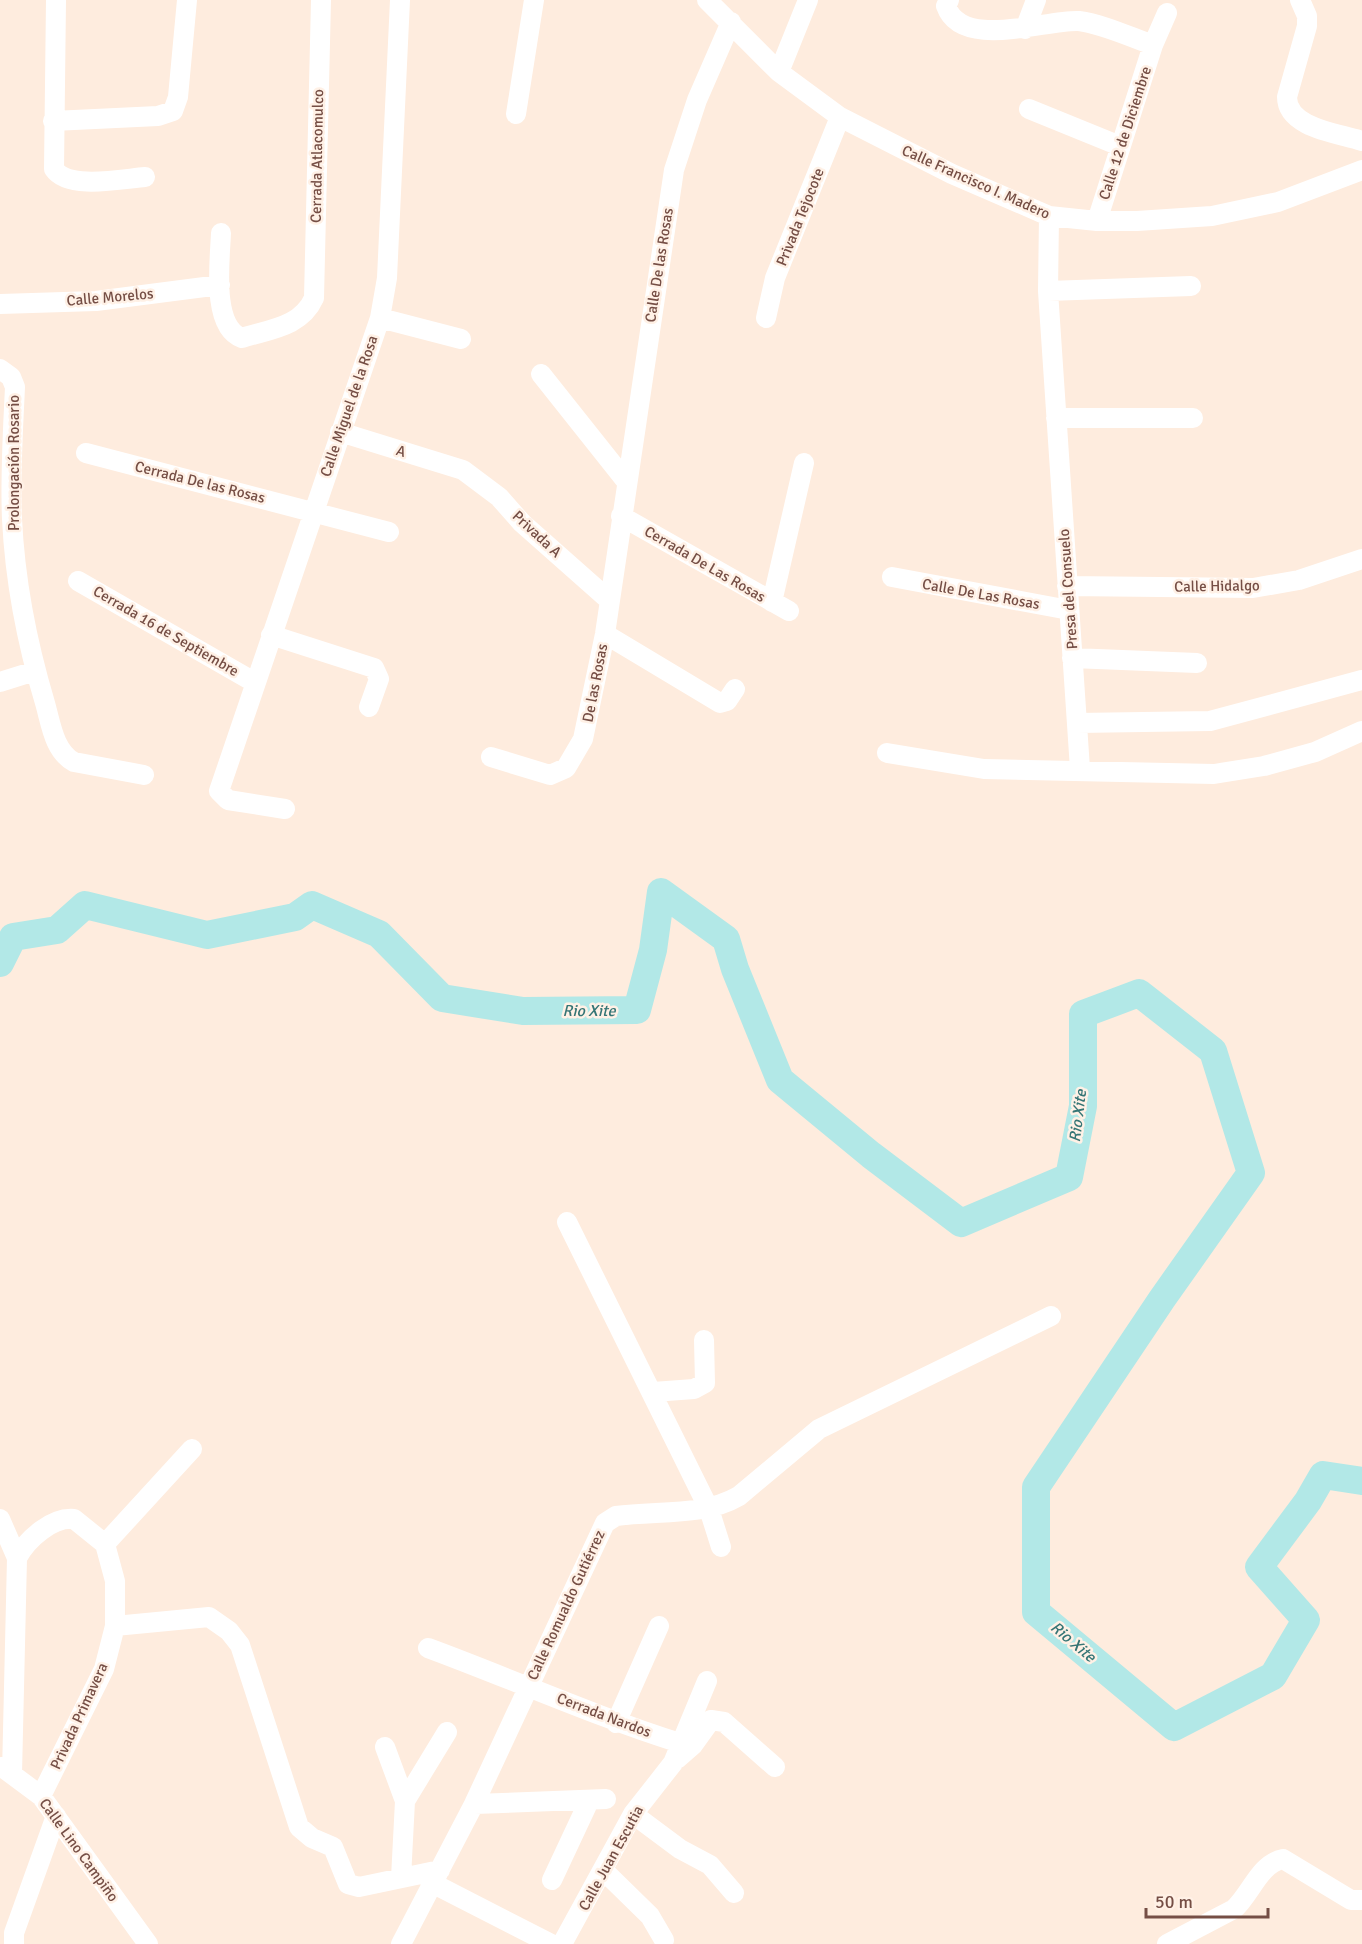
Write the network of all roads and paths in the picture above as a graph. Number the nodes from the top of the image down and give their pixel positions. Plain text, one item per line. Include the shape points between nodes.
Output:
1 (56, 0) edge
2 (187, 0) edge
3 (321, 0) edge
4 (400, 0) edge
5 (534, 0) edge
6 (707, 0) edge
7 (808, 0) edge
8 (949, 0) edge
9 (1036, 0) edge
10 (1300, 0) edge
11 (1167, 12) dead end
12 (731, 22) junction
13 (1026, 29) junction
14 (1153, 45) junction
15 (778, 72) junction
16 (1029, 109) dead end
17 (516, 114) dead end
18 (840, 117) junction
19 (53, 121) junction
20 (1362, 141) edge
21 (1120, 146) junction
22 (1362, 170) edge
23 (145, 177) dead end
24 (1049, 216) junction
25 (1097, 221) junction
26 (221, 233) dead end
27 (220, 285) junction
28 (1191, 285) dead end
29 (1048, 291) junction
30 (0, 304) edge
31 (380, 318) junction
32 (765, 318) dead end
33 (461, 339) dead end
34 (2, 370) edge
35 (541, 374) dead end
36 (1056, 418) junction
37 (1193, 418) dead end
38 (340, 432) junction
39 (86, 453) dead end
40 (804, 463) dead end
41 (463, 470) joint
42 (626, 482) junction
43 (313, 511) junction
44 (621, 516) junction
45 (389, 532) dead end
46 (1362, 559) edge
47 (892, 578) dead end
48 (78, 580) dead end
49 (1067, 586) junction
50 (609, 600) junction
51 (772, 602) junction
52 (1069, 610) junction
53 (789, 611) dead end
54 (604, 634) junction
55 (271, 636) junction
56 (1072, 658) junction
57 (1197, 663) dead end
58 (35, 671) junction
59 (1362, 680) edge
60 (0, 682) edge
61 (254, 682) junction
62 (735, 689) dead end
63 (369, 707) dead end
64 (1077, 723) junction
65 (1362, 731) edge
66 (887, 753) dead end
67 (491, 757) dead end
68 (1080, 769) junction
69 (144, 775) dead end
70 (285, 810) dead end
71 (567, 1222) dead end
72 (1051, 1316) dead end
73 (704, 1340) dead end
74 (653, 1392) junction
75 (192, 1449) dead end
76 (709, 1509) junction
77 (0, 1519) edge
78 (105, 1544) junction
79 (721, 1547) dead end
80 (16, 1558) junction
81 (116, 1626) junction
82 (659, 1626) dead end
83 (428, 1648) dead end
84 (707, 1682) dead end
85 (528, 1685) junction
86 (616, 1723) junction
87 (447, 1732) dead end
88 (680, 1743) junction
89 (385, 1747) dead end
90 (673, 1763) junction
91 (775, 1767) dead end
92 (6, 1770) edge
93 (41, 1796) junction
94 (405, 1801) junction
95 (474, 1804) junction
96 (633, 1814) junction
97 (56, 1816) junction
98 (604, 1871) junction
99 (436, 1877) junction
100 (401, 1878) junction
101 (552, 1880) dead end
102 (734, 1893) dead end
103 (1362, 1900) edge
104 (9, 1934) edge
105 (664, 1940) dead end
106 (1171, 1943) edge
107 (148, 1944) edge
108 (401, 1944) edge
109 (551, 1944) edge
110 (562, 1944) edge

1 - 19 street
2 - 19 street via 178,97 172,111 158,116
3 - 27 street, Cerrada Atlacomulco via 314,298 308,311 296,321 242,338 226,327
4 - 31 street, Calle Miguel de la Rosa via 387,278
5 - 17 street
6 - 12 street, Calle Francisco I. Madero
7 - 15 street
8 - 13 street via 946,6 958,22 987,30
9 - 13 street
10 - 20 street via 1307,26 1287,107 1298,120
11 - 14 street, Calle 12 de Diciembre
12 - 15 street, Calle Francisco I. Madero
12 - 42 street, Calle De las Rosas via 697,100 674,170
13 - 14 street via 1078,21
14 - 21 street, Calle 12 de Diciembre
15 - 18 street, Calle Francisco I. Madero
16 - 21 street
18 - 24 street, Calle Francisco I. Madero via 952,174
18 - 32 street, Privada Tejocote via 776,278
19 - 23 street via 57,175 73,182
21 - 25 street, Calle 12 de Diciembre
22 - 25 street, Calle Francisco I. Madero via 1328,185 1249,209 1212,216
24 - 25 street, Calle Francisco I. Madero
24 - 29 street, Presa del Consuelo
26 - 27 street
27 - 30 street, Calle Morelos via 96,301
28 - 29 street
29 - 36 street, Presa del Consuelo
31 - 33 street
31 - 38 street, Calle Miguel de la Rosa
34 - 58 street, Prolongación Rosario via 15,387 12,520 21,601
35 - 42 street
36 - 37 street
36 - 49 street, Presa del Consuelo
38 - 41 street, A
38 - 43 street, Calle Miguel de la Rosa
39 - 43 street, Cerrada De las Rosas
40 - 51 street
41 - 50 street, Privada A via 499,497 522,523
42 - 44 street, Calle De las Rosas
43 - 45 street, Cerrada De las Rosas
43 - 55 street, Calle Miguel de la Rosa
44 - 50 street, De las Rosas
44 - 51 street, Cerrada De Las Rosas
46 - 49 street, Calle Hidalgo via 1299,580 1252,588
47 - 52 street, Calle De Las Rosas
48 - 61 street, Cerrada 16 de Septiembre
49 - 52 street, Presa del Consuelo
50 - 54 street, De las Rosas
51 - 53 street, Cerrada De Las Rosas
52 - 56 street, Presa del Consuelo
54 - 62 street via 720,703 727,702
54 - 67 street, De las Rosas via 583,739 566,768 550,775
55 - 61 street, Calle Miguel de la Rosa
55 - 63 street via 374,668 379,679
56 - 57 street
56 - 64 street, Presa del Consuelo
58 - 60 street
58 - 69 street, Prolongación Rosario via 53,732 66,757 74,762
59 - 64 street via 1210,721
61 - 70 street, Calle Miguel de la Rosa via 219,791 238,803
64 - 68 street, Presa del Consuelo
65 - 68 street via 1314,752 1214,774
66 - 68 street via 984,769
71 - 74 street
72 - 76 street, Calle Romualdo Gutiérrez via 819,1429 739,1496
73 - 74 street via 705,1383 694,1389
74 - 76 street
75 - 78 street
76 - 79 street
76 - 85 street, Calle Romualdo Gutiérrez via 628,1514 604,1523
77 - 80 street
78 - 80 street via 74,1519 63,1518 21,1549
78 - 81 street, Privada Primavera via 115,1581
80 - 92 street
81 - 93 street, Privada Primavera via 104,1669
81 - 100 street via 209,1617 230,1630 240,1645 299,1827 333,1847 348,1884
82 - 86 street
83 - 85 street, Cerrada Nardos
84 - 88 street, Calle Juan Escutia
85 - 86 street, Cerrada Nardos
85 - 95 street, Calle Romualdo Gutiérrez
86 - 88 street, Cerrada Nardos
87 - 94 street
88 - 90 street, Calle Juan Escutia
89 - 94 street
90 - 91 street via 693,1745 708,1723 718,1720
90 - 96 street, Calle Juan Escutia
92 - 93 street, Calle Lino Campiño
93 - 97 street, Calle Lino Campiño
94 - 100 street
95 - 99 street, Calle Romualdo Gutiérrez
95 - 101 street via 597,1800
96 - 98 street, Calle Juan Escutia
96 - 102 street via 668,1842 710,1865
97 - 104 street
97 - 107 street, Calle Lino Campiño
98 - 105 street via 650,1916
98 - 110 street, Calle Juan Escutia
99 - 100 street
99 - 108 street, Calle Romualdo Gutiérrez
99 - 109 street
103 - 106 street via 1351,1900 1283,1859 1277,1860 1267,1866 1234,1909

